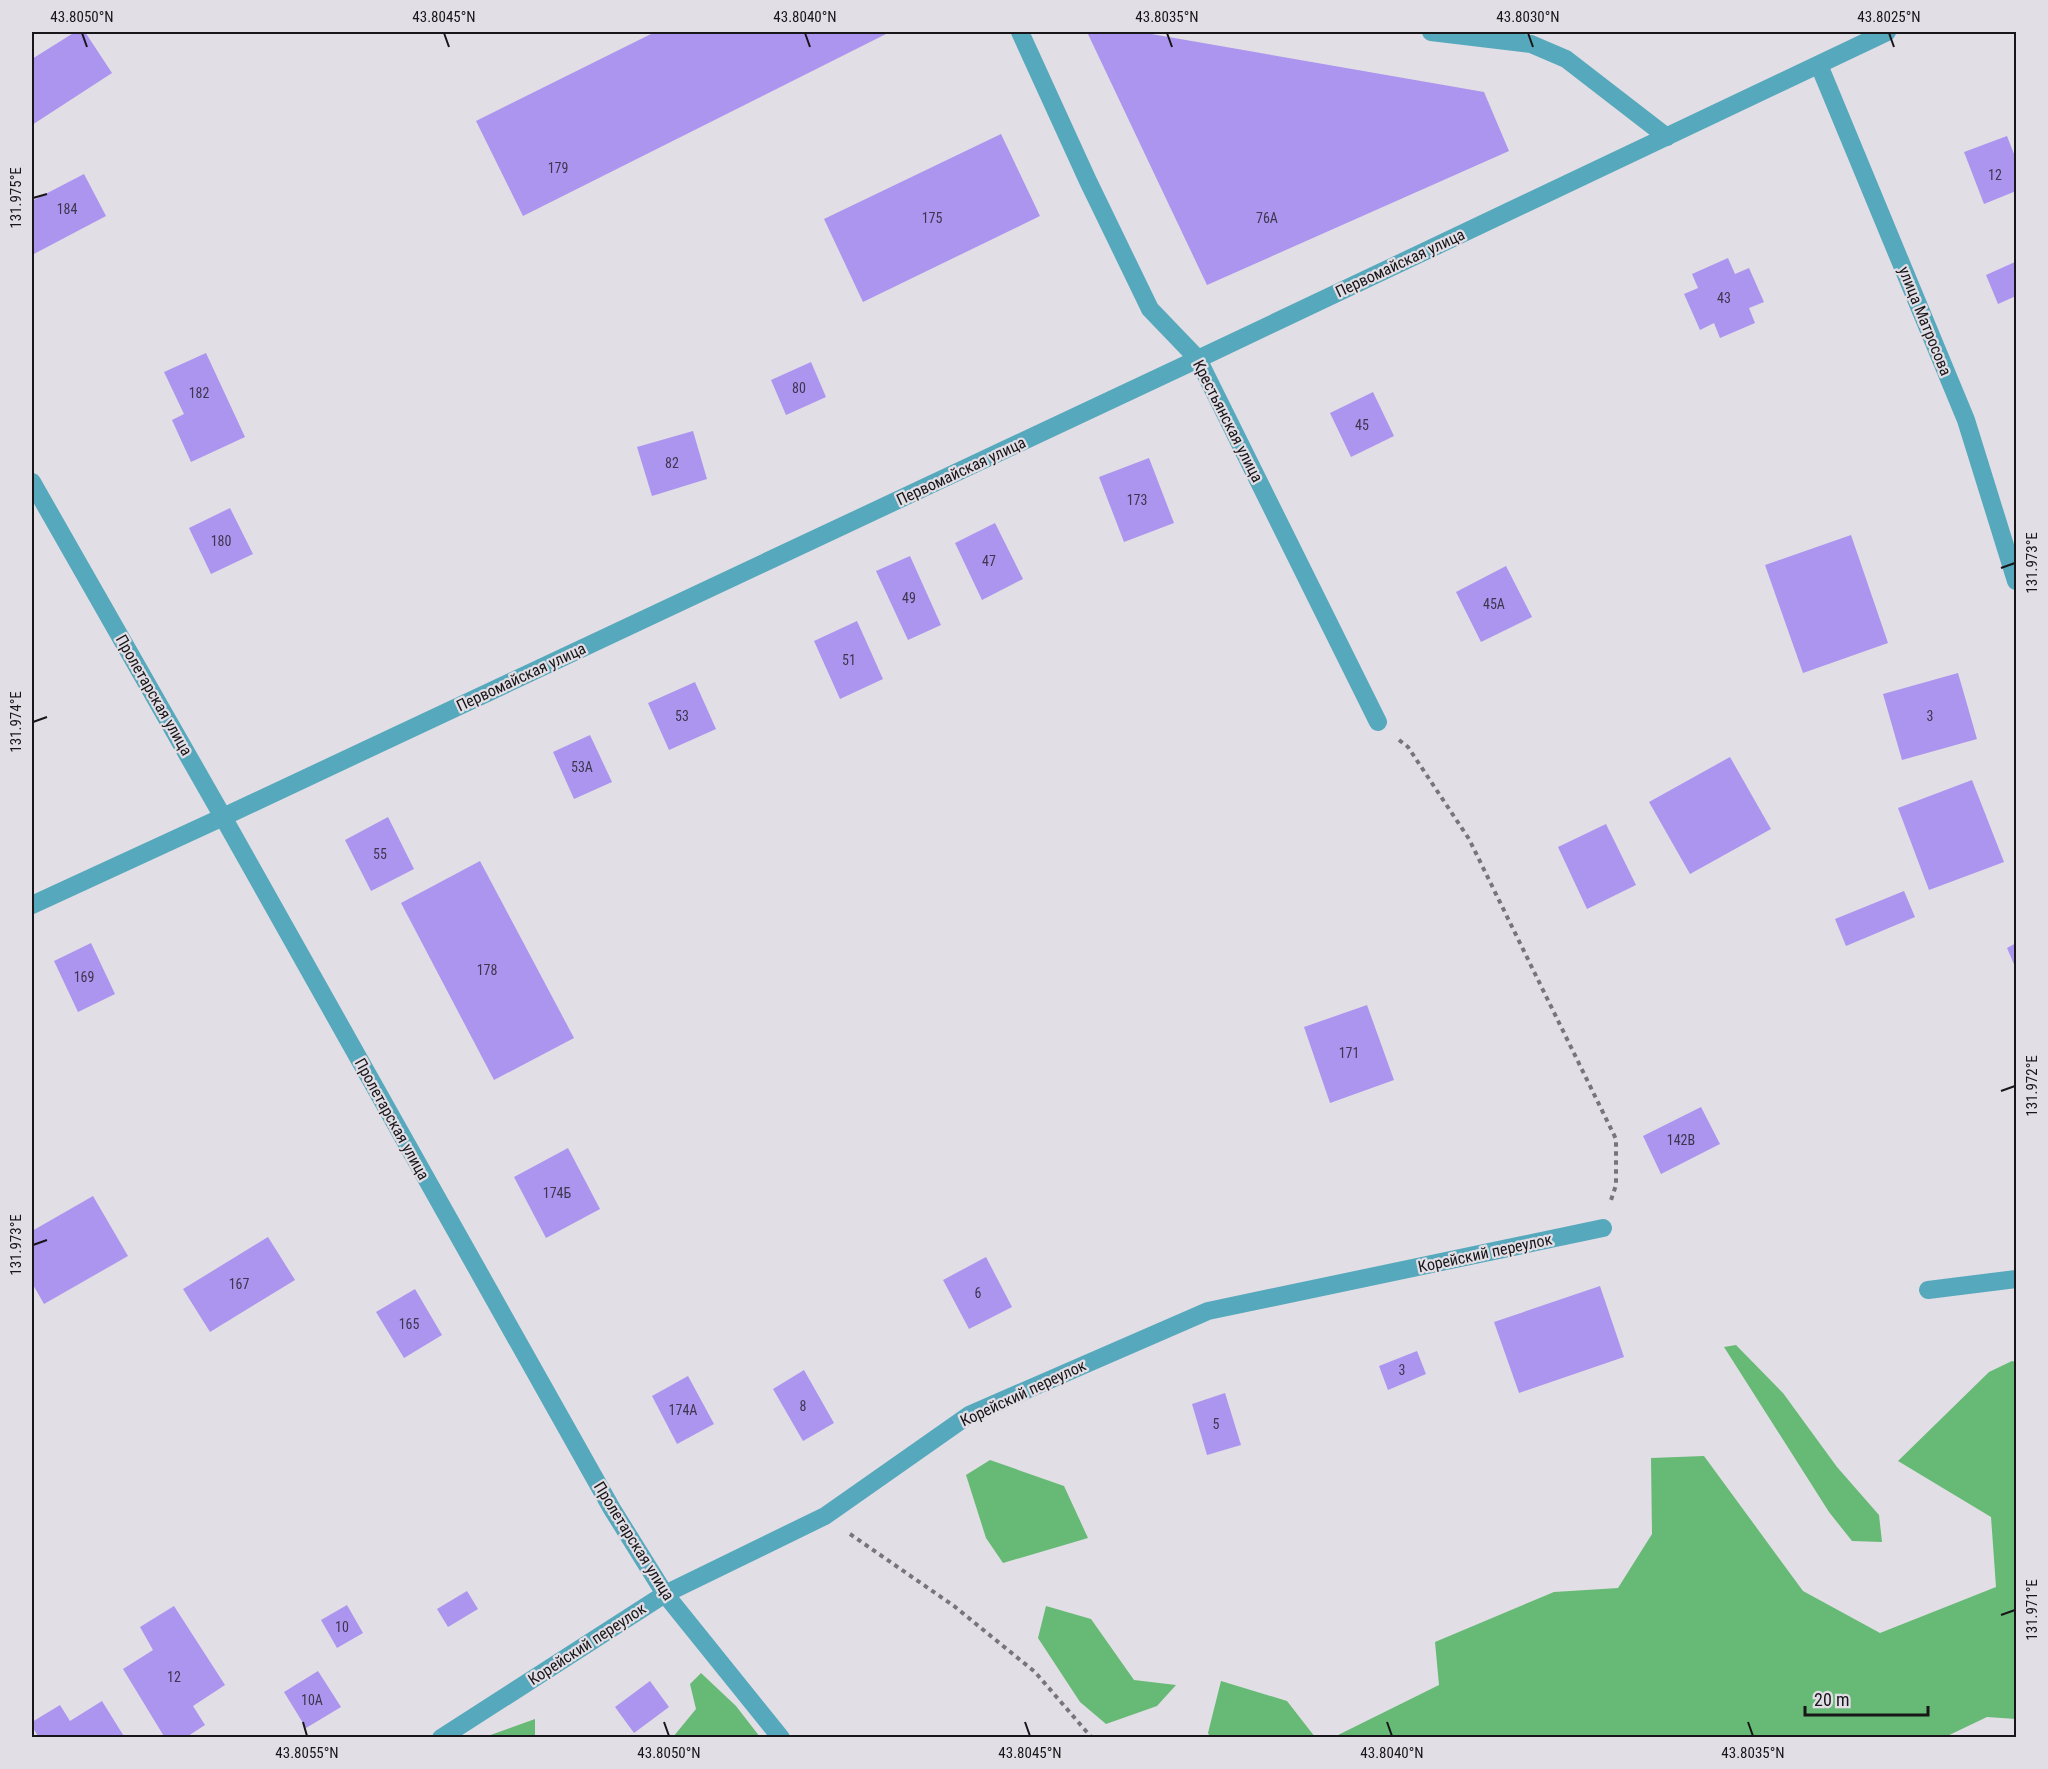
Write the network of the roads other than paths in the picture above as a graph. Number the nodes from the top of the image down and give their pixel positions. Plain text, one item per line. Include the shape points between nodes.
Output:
1 (1020, 32) edge
2 (1431, 32) edge
3 (1887, 32) edge
4 (1820, 65) junction
5 (1667, 137) junction
6 (1198, 359) junction
7 (32, 482) edge
8 (2016, 581) edge
9 (1378, 722) road end
10 (223, 817) junction
11 (32, 905) edge
12 (1603, 1228) road end
13 (2016, 1278) edge
14 (1928, 1290) dead end
15 (665, 1594) junction
16 (441, 1737) edge
17 (781, 1737) edge

1 - 6 street, Крестьянская улица via 1150,309
2 - 5 street via 1531,44 1566,59
3 - 4 street, Первомайская улица
4 - 5 street, Первомайская улица
4 - 8 street, улица Матросова via 1966,420
5 - 6 street, Первомайская улица
6 - 9 street, Крестьянская улица
6 - 10 street, Первомайская улица
7 - 10 street, Пролетарская улица
10 - 11 street, Первомайская улица
10 - 15 street, Пролетарская улица via 612,1509
12 - 15 street, Корейский переулок via 1208,1311 969,1415 825,1516
13 - 14 street
15 - 16 street, Корейский переулок
15 - 17 street, Пролетарская улица

